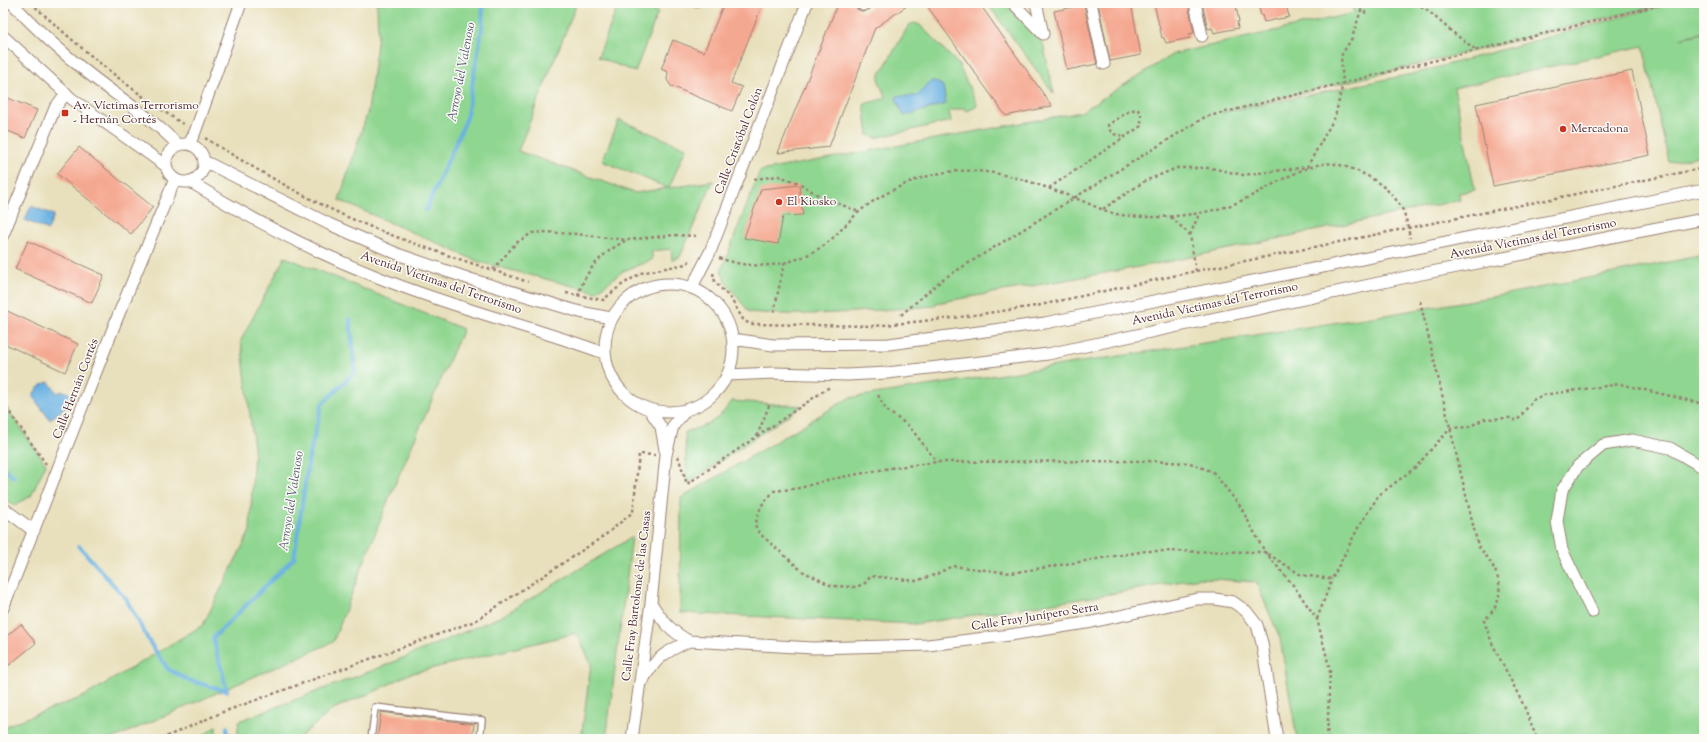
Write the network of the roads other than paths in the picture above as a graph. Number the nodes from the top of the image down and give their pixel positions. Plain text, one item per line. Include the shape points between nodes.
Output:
1 (12, 3) edge
2 (241, 3) edge
3 (807, 3) edge
4 (1013, 3) edge
5 (1036, 3) edge
6 (1091, 3) edge
7 (1195, 3) edge
8 (3, 36) edge
9 (1202, 36) dead end
10 (1104, 64) dead end
11 (66, 93) junction
12 (183, 145) junction
13 (204, 161) junction
14 (166, 166) junction
15 (175, 179) junction
16 (189, 181) junction
17 (1704, 190) edge
18 (1704, 219) edge
19 (3, 235) edge
20 (692, 287) junction
21 (611, 318) junction
22 (733, 339) junction
23 (604, 353) junction
24 (727, 376) junction
25 (649, 409) junction
26 (686, 410) junction
27 (666, 455) junction
28 (1704, 468) edge
29 (3, 508) edge
30 (34, 531) junction
31 (651, 603) junction
32 (3, 608) edge
33 (1592, 612) dead end
34 (689, 641) junction
35 (640, 686) junction
36 (371, 739) edge
37 (480, 739) edge
38 (632, 739) edge
39 (1277, 739) edge

1 - 12 street via 88,73
2 - 12 street via 195,132
3 - 20 street, Calle Cristóbal Colón via 714,256
4 - 5 street via 1043,34
6 - 10 street
7 - 9 street
8 - 11 street
11 - 14 street
11 - 19 street via 55,108
12 - 13 street via 196,147 202,153
12 - 14 street via 171,150
13 - 16 street via 200,174
13 - 21 street, Avenida Víctimas del Terrorismo via 329,224 400,255 580,312
14 - 15 street
15 - 16 street
15 - 30 street, Calle Hernán Cortés
16 - 23 street, Avenida Víctimas del Terrorismo via 308,248 382,279
17 - 22 street, Avenida Víctimas del Terrorismo via 1044,323 889,344 773,345
18 - 24 street, Avenida Víctimas del Terrorismo via 1416,275 1048,354 887,374 773,373
20 - 21 street via 674,283 655,284 637,291 622,303
20 - 22 street via 708,295 720,307 729,322
21 - 23 street via 605,335
22 - 24 street via 733,357
23 - 25 street via 609,372 618,388 632,401
24 - 26 street via 717,391 703,402
25 - 26 street via 668,412
25 - 27 street, Calle Fray Bartolomé de las Casas via 661,427
26 - 27 street, Calle Fray Bartolomé de las Casas via 673,426
27 - 31 street, Calle Fray Bartolomé de las Casas
28 - 33 street via 1670,448 1632,440 1603,445 1578,466 1562,490 1557,521 1562,550
29 - 30 street
30 - 32 street, Calle Hernán Cortés
31 - 34 street, Calle Fray Junípero Serra via 674,633
31 - 35 street, Calle Fray Bartolomé de las Casas
34 - 35 street, Calle Fray Junípero Serra via 670,650 652,664
34 - 39 street, Calle Fray Junípero Serra via 813,648 928,645 1092,622 1197,600 1233,602 1246,611 1257,625
35 - 38 street, Calle Fray Bartolomé de las Casas
36 - 37 lane via 375,707 482,720

